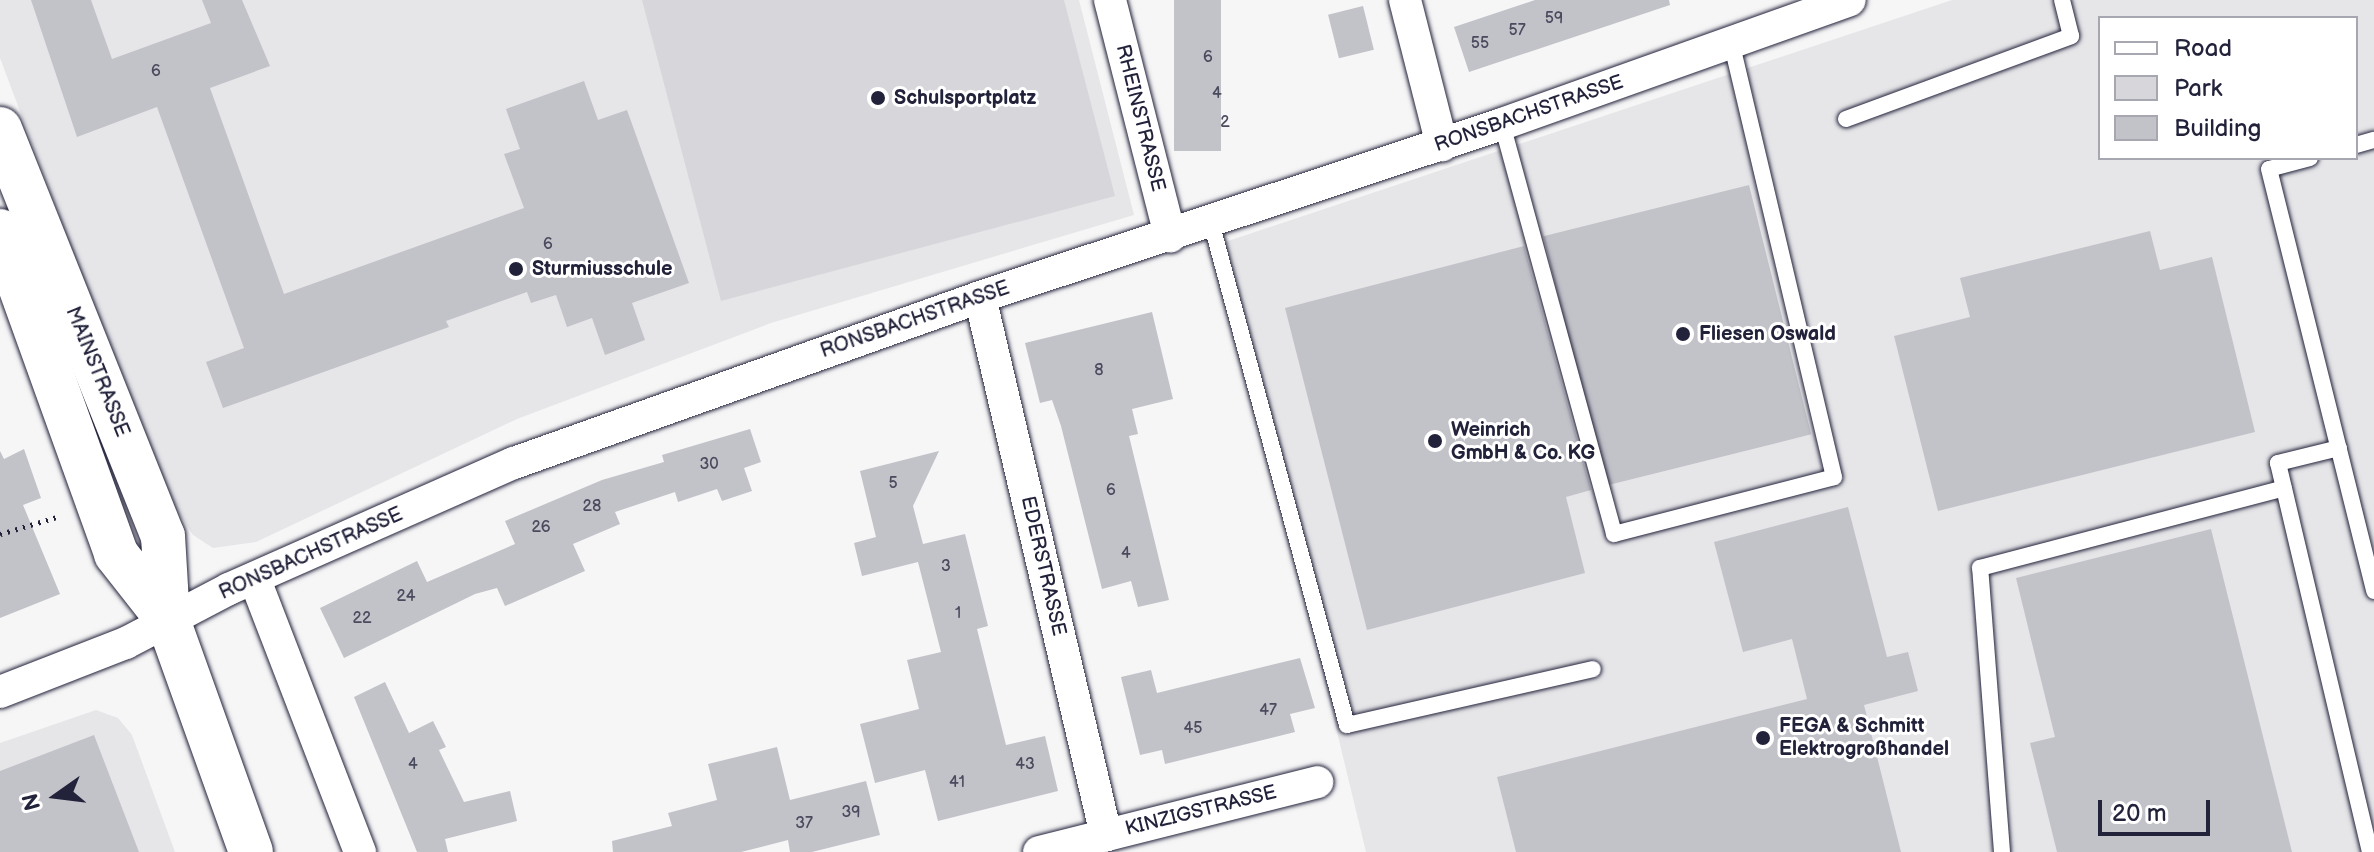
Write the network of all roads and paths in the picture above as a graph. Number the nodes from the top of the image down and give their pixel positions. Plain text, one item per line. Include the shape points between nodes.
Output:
1 (1110, 0) edge
2 (1405, 0) edge
3 (1850, 0) edge
4 (2062, 0) edge
5 (1731, 42) junction
6 (1846, 119) dead end
7 (1502, 124) junction
8 (0, 129) edge
9 (1442, 145) junction
10 (2303, 160) edge
11 (1211, 222) junction
12 (0, 231) edge
13 (1170, 236) junction
14 (980, 297) junction
15 (2339, 448) junction
16 (2284, 488) junction
17 (57, 517) dead end
18 (0, 534) edge
19 (255, 580) junction
20 (2374, 591) edge
21 (168, 620) junction
22 (1593, 669) dead end
23 (13, 687) edge
24 (1317, 782) dead end
25 (1106, 835) junction
26 (251, 852) edge
27 (360, 852) edge
28 (1039, 852) edge
29 (2002, 852) edge
30 (2370, 852) edge

1 - 13 street, RHEINSTRASSE
2 - 9 street
3 - 5 street, RONSBACHSTRASSE
4 - 6 lane via 2071,36
5 - 7 street, RONSBACHSTRASSE
5 - 7 lane via 1834,477 1614,534
7 - 9 street, RONSBACHSTRASSE
8 - 21 main road, MAINSTRASSE via 163,536
9 - 11 street, RONSBACHSTRASSE
10 - 15 lane via 2269,169
11 - 13 street, RONSBACHSTRASSE
11 - 22 lane via 1347,725
12 - 21 main road, MAINSTRASSE via 116,554
13 - 14 street, RONSBACHSTRASSE
14 - 19 street, RONSBACHSTRASSE via 514,463
14 - 25 street, EDERSTRASSE
15 - 16 lane via 2278,463
15 - 20 lane
16 - 29 lane via 1980,568
16 - 30 lane
17 - 18 path
19 - 21 street, RONSBACHSTRASSE
19 - 27 street
21 - 23 street, RONSBACHSTRASSE via 126,643
21 - 26 main road, MAINSTRASSE
24 - 25 street, KINZIGSTRASSE
25 - 28 street, KINZIGSTRASSE

